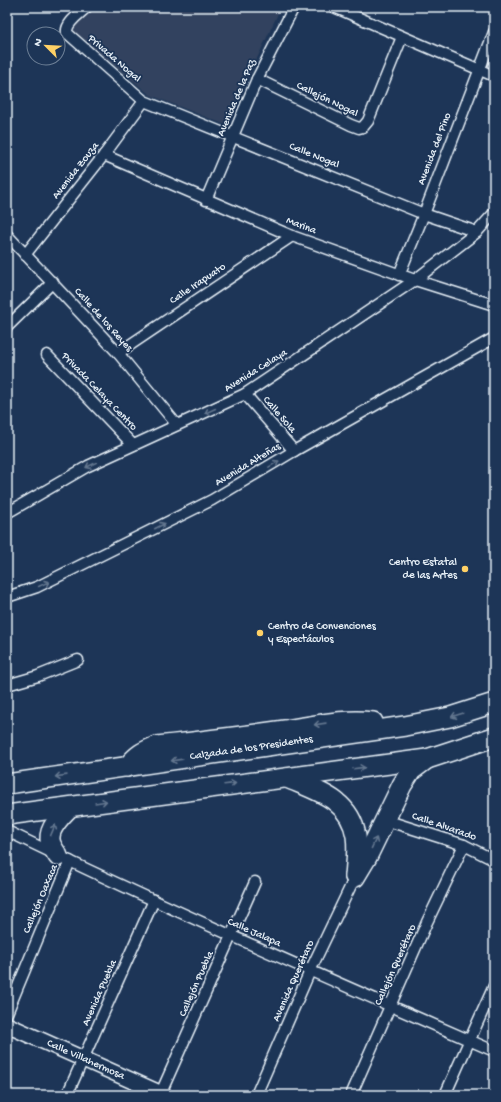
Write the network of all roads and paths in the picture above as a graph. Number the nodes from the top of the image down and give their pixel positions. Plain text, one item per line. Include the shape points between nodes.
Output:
1 (87, 7) edge
2 (294, 7) edge
3 (334, 7) edge
4 (494, 32) edge
5 (402, 37) junction
6 (479, 70) junction
7 (494, 76) edge
8 (257, 79) junction
9 (144, 101) junction
10 (234, 136) junction
11 (104, 155) junction
12 (206, 200) junction
13 (494, 213) edge
14 (424, 214) junction
15 (477, 232) junction
16 (7, 235) edge
17 (292, 236) junction
18 (25, 255) junction
19 (399, 275) junction
20 (415, 280) junction
21 (53, 282) junction
22 (494, 305) edge
23 (7, 327) edge
24 (494, 338) edge
25 (118, 353) junction
26 (47, 355) dead end
27 (245, 394) junction
28 (177, 426) junction
29 (133, 445) junction
30 (294, 452) junction
31 (7, 513) edge
32 (7, 597) edge
33 (78, 660) dead end
34 (7, 685) edge
35 (494, 703) edge
36 (494, 737) edge
37 (427, 759) junction
38 (286, 777) junction
39 (12, 781) edge
40 (70, 807) junction
41 (7, 815) edge
42 (384, 820) junction
43 (7, 831) edge
44 (464, 845) junction
45 (64, 858) junction
46 (494, 860) edge
47 (355, 877) junction
48 (255, 882) dead end
49 (154, 900) junction
50 (231, 936) junction
51 (310, 971) junction
52 (494, 986) edge
53 (390, 1006) junction
54 (7, 1013) edge
55 (7, 1025) edge
56 (470, 1041) junction
57 (494, 1051) edge
58 (83, 1059) junction
59 (67, 1095) edge
60 (162, 1095) edge
61 (256, 1095) edge
62 (351, 1095) edge
63 (445, 1095) edge

1 - 9 street, Privada Nogal via 67,26 69,36
2 - 8 street, Avenida de la Paz
3 - 5 street
4 - 6 street, Avenida del Pino
5 - 6 street
5 - 8 street, Callejón Nogal via 368,121 363,127 351,125
6 - 7 street
6 - 14 street, Avenida del Pino
8 - 10 street, Avenida de la Paz
9 - 10 street, Calle Nogal
9 - 11 street, Avenida Zouza
10 - 12 street, Avenida de la Paz
10 - 14 street, Calle Nogal
11 - 12 street, Marina
11 - 18 street, Avenida Zouza
12 - 17 street, Marina
13 - 15 street, Avenida Celaya
14 - 15 street, Calle Nogal
14 - 19 street, Avenida del Pino
15 - 20 street, Avenida Celaya
16 - 18 street, Calle de los Reyes
17 - 19 street, Marina
17 - 25 street, Calle Irapuato
18 - 21 street, Calle de los Reyes
19 - 20 street, Marina
20 - 22 street, Marina
20 - 27 street, Avenida Celaya
21 - 23 street
21 - 25 street, Calle de los Reyes
24 - 30 street, Avenida Alteñas
25 - 28 street, Calle de los Reyes
26 - 29 street, Privada Celaya Centro
27 -> 28 street, Avenida Celaya
27 - 30 street, Calle Sola
28 - 29 street, Avenida Celaya
29 -> 31 street, Avenida Celaya via 88,466
32 -> 30 street, Avenida Alteñas via 36,587 192,511
33 - 34 street
35 -> 39 highway, Calzada de los Presidentes via 450,717 406,726 127,767
36 - 37 highway
38 -> 37 highway
37 - 42 highway via 411,771
40 -> 38 highway
38 - 47 highway via 330,797 341,805 351,819 356,836
40 - 41 highway
45 -> 40 highway via 50,839 56,823
42 - 44 street, Calle Alvarado
47 -> 42 highway via 368,857
43 - 45 street, Calle Jalapa
44 - 46 street, Calle Alvarado
44 - 53 street, Callejón Querétaro
45 - 49 street, Calle Jalapa
45 - 54 street, Callejón Oaxaca
47 - 51 street, Avenida Querétaro
48 - 50 street, Callejón Puebla
49 - 50 street, Calle Jalapa
49 - 58 street, Avenida Puebla
50 - 51 street, Calle Jalapa
50 - 60 street, Callejón Puebla
51 - 53 street, Calle Jalapa
51 - 61 street, Avenida Querétaro
52 - 56 street
53 - 56 street, Calle Jalapa
53 - 62 street, Callejón Querétaro
55 - 58 main road, Calle Villahermosa
56 - 57 street, Calle Jalapa
56 - 63 street
58 - 59 street, Avenida Puebla
58 - 60 main road, Calle Villahermosa

